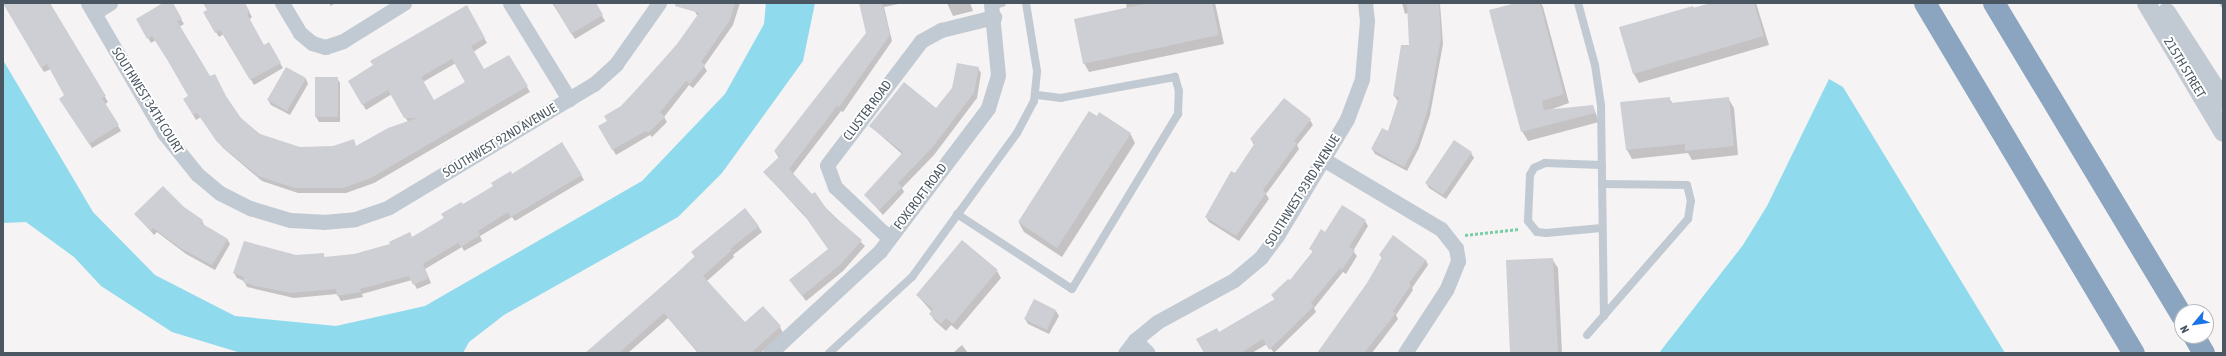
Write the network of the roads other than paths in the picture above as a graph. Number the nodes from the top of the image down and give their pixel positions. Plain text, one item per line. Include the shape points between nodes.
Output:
1 (110, 3) edge
2 (282, 3) edge
3 (404, 3) edge
4 (510, 3) edge
5 (659, 3) edge
6 (1026, 3) edge
7 (1365, 3) edge
8 (1578, 3) edge
9 (1925, 3) edge
10 (1994, 3) edge
11 (2146, 3) edge
12 (2160, 3) edge
13 (995, 7) edge
14 (91, 8) edge
15 (1034, 95) junction
16 (569, 99) junction
17 (2223, 100) edge
18 (2223, 132) edge
19 (1323, 159) junction
20 (1602, 165) junction
21 (1602, 184) junction
22 (957, 214) junction
23 (306, 222) joint
24 (1602, 228) junction
25 (889, 238) junction
26 (2175, 304) edge
27 (1604, 316) junction
28 (1587, 335) dead end
29 (1135, 340) junction
30 (2199, 344) edge
31 (770, 353) edge
32 (829, 353) edge
33 (1125, 353) edge
34 (1148, 353) edge
35 (1405, 353) edge
36 (2134, 353) edge
37 (2204, 353) edge

1 - 14 street
2 - 3 street via 300,33 312,43 325,47 343,40
4 - 16 street
5 - 16 street, SOUTHWEST 92ND AVENUE via 616,64 594,84
6 - 15 lane via 1037,71
7 - 19 street, SOUTHWEST 93RD AVENUE via 1367,21 1362,79 1347,119
8 - 20 lane via 1595,65 1601,105
9 - 36 highway
10 - 26 highway
11 - 18 street, 215TH STREET
12 - 17 street, 215TH STREET
13 - 25 street, FOXCROFT ROAD via 998,75 988,108
13 - 25 street, CLUSTER ROAD via 921,41 827,165 835,187
14 - 23 street, SOUTHWEST 34TH COURT via 164,133 197,174 220,193 250,208
15 - 22 lane via 1034,101 1017,133
15 - 22 lane via 1061,98 1175,77 1179,91 1178,114 1072,289
16 - 23 street, SOUTHWEST 92ND AVENUE via 389,207 340,221
19 - 29 street, SOUTHWEST 93RD AVENUE via 1277,236 1261,256 1234,280 1157,322
19 - 35 street via 1441,229 1456,248 1458,261 1446,290
20 - 21 lane
20 - 24 lane via 1545,163 1534,168 1530,175 1529,213 1532,228 1546,233
21 - 24 lane
21 - 27 lane via 1687,185 1691,201 1688,219
22 - 32 lane via 912,277
24 - 27 lane
25 - 31 street, FOXCROFT ROAD via 880,251
27 - 28 lane
29 - 33 street, SOUTHWEST 93RD AVENUE
29 - 34 street
30 - 37 highway

